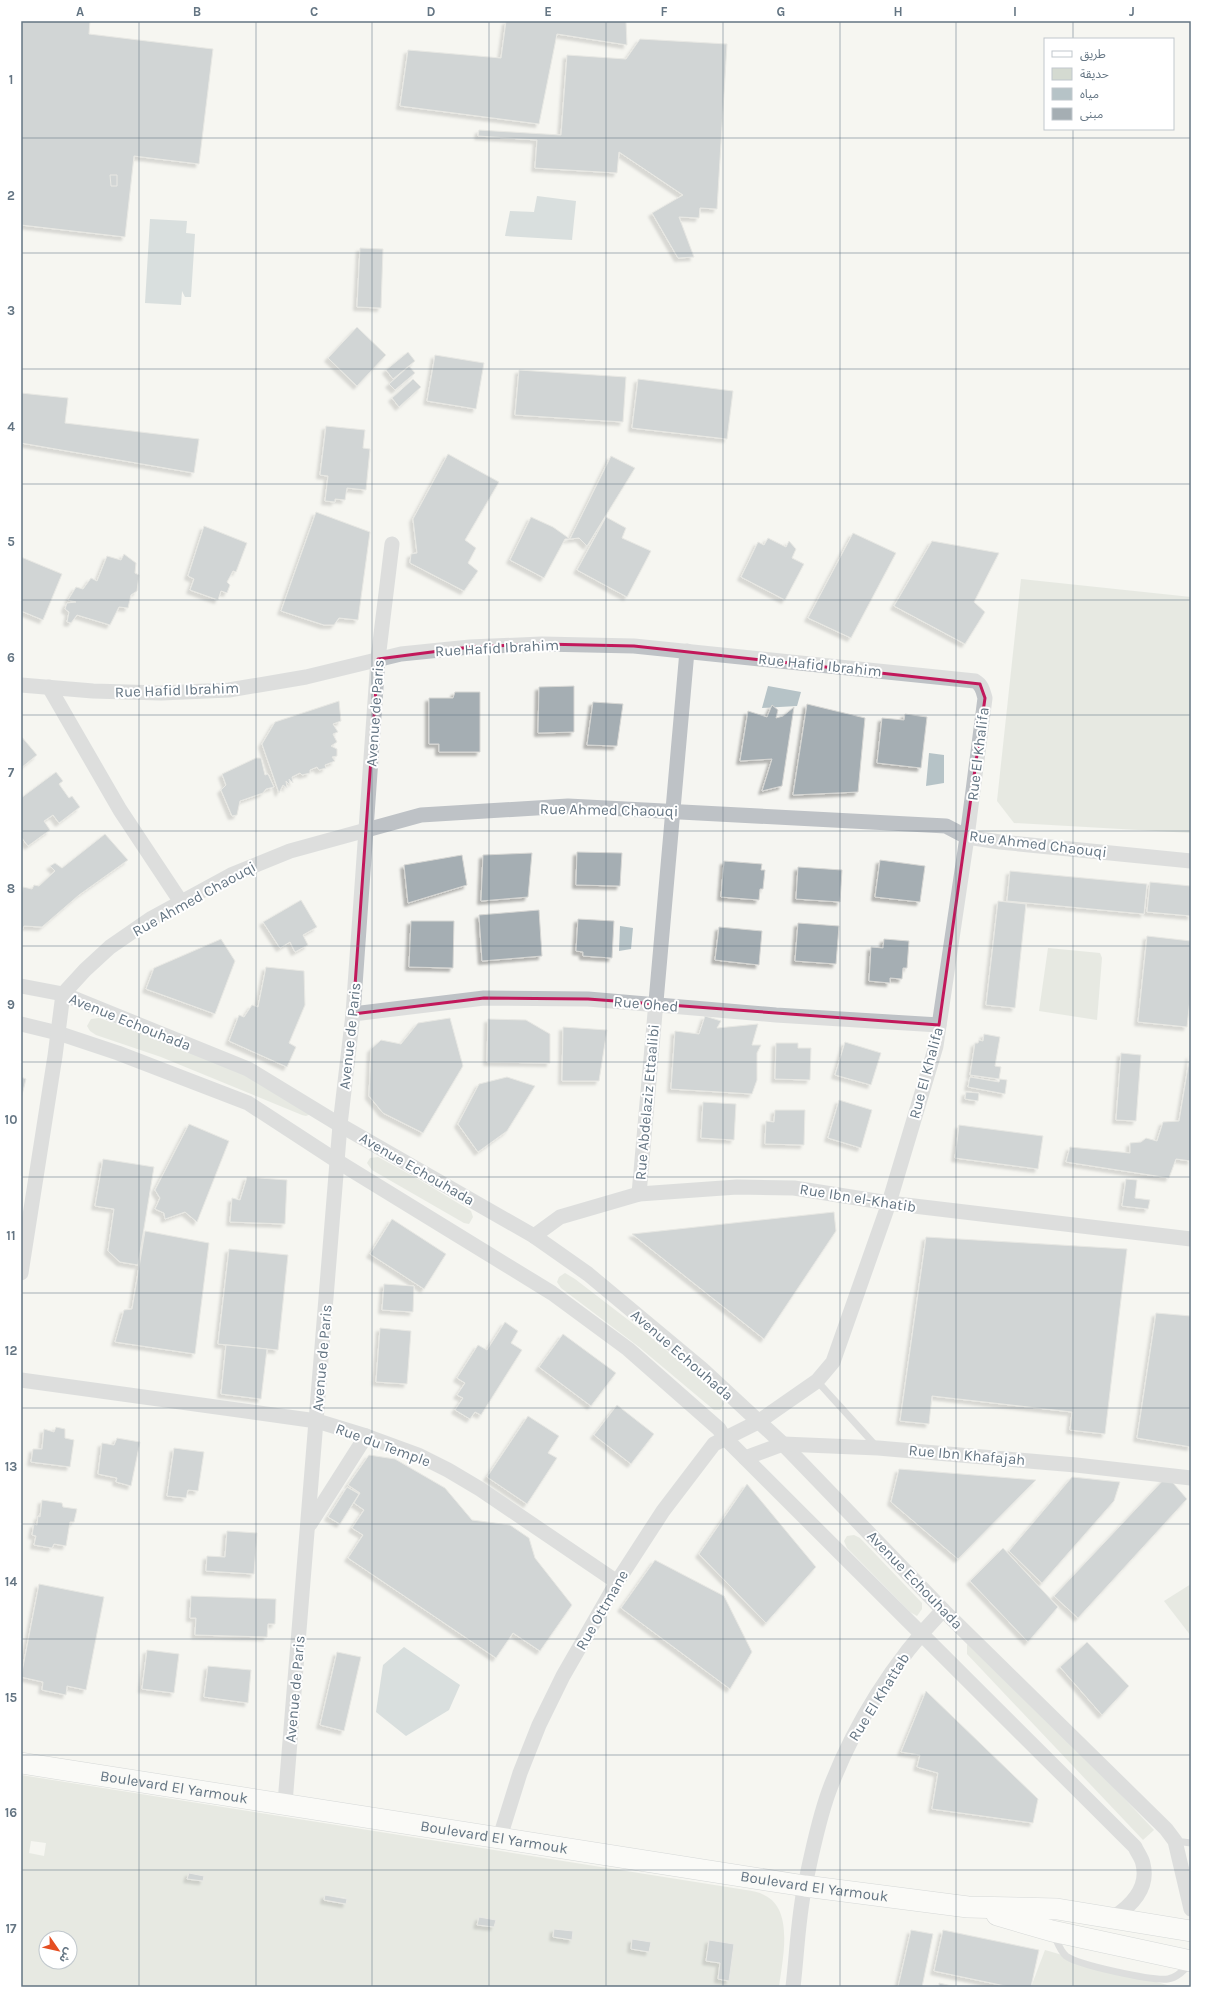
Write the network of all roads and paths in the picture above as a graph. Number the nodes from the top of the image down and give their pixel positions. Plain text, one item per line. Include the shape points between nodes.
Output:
1 (392, 544) dead end
2 (687, 651) junction
3 (378, 659) junction
4 (975, 681) joint
5 (21, 685) edge
6 (49, 687) junction
7 (674, 811) junction
8 (367, 829) junction
9 (967, 837) junction
10 (1191, 861) edge
11 (181, 902) junction
12 (21, 986) edge
13 (63, 994) junction
14 (655, 1005) junction
15 (354, 1014) junction
16 (21, 1024) edge
17 (940, 1025) junction
18 (58, 1033) junction
19 (340, 1125) junction
20 (337, 1160) junction
21 (639, 1194) junction
22 (889, 1203) junction
23 (534, 1236) junction
24 (1191, 1239) edge
25 (21, 1273) edge
26 (21, 1380) edge
27 (817, 1381) junction
28 (317, 1422) junction
29 (758, 1422) junction
30 (366, 1436) junction
31 (724, 1437) junction
32 (783, 1444) junction
33 (878, 1448) junction
34 (745, 1458) junction
35 (1191, 1478) edge
36 (309, 1527) junction
37 (617, 1582) junction
38 (943, 1610) junction
39 (921, 1633) junction
40 (21, 1763) edge
41 (285, 1803) junction
42 (500, 1837) junction
43 (1175, 1841) junction
44 (1191, 1843) edge
45 (805, 1886) junction
46 (968, 1906) junction
47 (1191, 1910) edge
48 (1114, 1917) junction
49 (1191, 1931) edge
50 (1191, 1962) edge
51 (793, 1987) edge

1 - 3 street, Avenue de Paris
2 - 3 street, Rue Hafid Ibrahim via 634,646 542,644 463,648 401,654
2 - 4 street, Rue Hafid Ibrahim
2 - 7 street, Rue Abdelaziz Ettaalibi
3 - 6 street, Rue Hafid Ibrahim via 306,677 229,690 161,693
3 - 8 street, Avenue de Paris
4 - 9 street, Rue El Khalifa via 980,684 985,698
5 - 6 street, Rue Hafid Ibrahim
6 - 11 street via 120,810
7 - 8 street, Rue Ahmed Chaouqi via 568,806 420,815
7 - 9 street, Rue Ahmed Chaouqi via 946,826
7 - 14 street, Rue Abdelaziz Ettaalibi
8 - 11 street, Rue Ahmed Chaouqi via 254,864
8 - 15 street, Avenue de Paris
9 - 10 street, Rue Ahmed Chaouqi
9 - 17 street, Rue El Khalifa
11 - 13 street, Rue Ahmed Chaouqi via 152,918 110,947
12 - 13 street, Avenue Echouhada
13 - 18 street
13 - 19 street, Avenue Echouhada via 248,1069
14 - 15 street, Rue Ohed via 588,999 484,998
14 - 17 street, Rue Ohed
14 - 21 street, Rue Abdelaziz Ettaalibi
15 - 19 street, Avenue de Paris
16 - 18 street, Avenue Echouhada
17 - 22 street, Rue El Khalifa
18 - 20 street, Avenue Echouhada via 248,1103
18 - 25 street
19 - 20 street, Avenue de Paris
19 - 23 street, Avenue Echouhada
20 - 28 street, Avenue de Paris
20 - 31 street, Avenue Echouhada via 552,1293 628,1349 719,1429
21 - 22 street, Rue Ibn el-Khatib via 737,1187 794,1188
21 - 23 street, Rue Ibn el-Khatib via 560,1218
22 - 24 street, Rue Ibn el-Khatib
22 - 27 street, Rue El Khalifa via 833,1362
23 - 29 street, Avenue Echouhada via 588,1274 651,1326 702,1369
26 - 28 street, Rue du Temple
27 - 29 street, Rue El Khalifa
27 - 33 lane
28 - 30 street, Rue du Temple
28 - 36 street, Avenue de Paris
29 - 31 street, Rue Ottmane
29 - 32 street, Avenue Echouhada
30 - 36 street, Avenue de Paris
30 - 37 street, Rue du Temple via 418,1455 448,1470
31 - 34 street, Avenue Echouhada
31 - 37 street, Rue Ottmane via 714,1444 663,1511
32 - 33 street, Rue Ibn Khafajah
32 - 34 street, Rue Ibn Khafajah
32 - 38 street, Avenue Echouhada
33 - 35 street, Rue Ibn Khafajah
34 - 39 street, Avenue Echouhada
36 - 41 street, Avenue de Paris
37 - 42 street, Rue Ottmane via 563,1676 539,1726 520,1773
38 - 39 street, Rue El Khattab
38 - 43 street, Avenue Echouhada via 1166,1829
39 - 45 street, Rue El Khattab via 876,1695 847,1748 829,1791
39 - 48 street, Avenue Echouhada via 1134,1847 1143,1863 1144,1880 1140,1892 1129,1907
40 - 41 main road, Boulevard El Yarmouk
41 - 42 main road, Boulevard El Yarmouk
42 - 45 main road, Boulevard El Yarmouk
43 - 44 lane
43 - 47 street, Avenue Echouhada
45 - 46 main road, Boulevard El Yarmouk
45 - 51 street, Rue El Khattab
46 - 48 main road, Boulevard El Yarmouk via 1057,1909
46 - 50 main road, Boulevard El Yarmouk via 1052,1931
48 - 49 main road, Boulevard El Yarmouk

